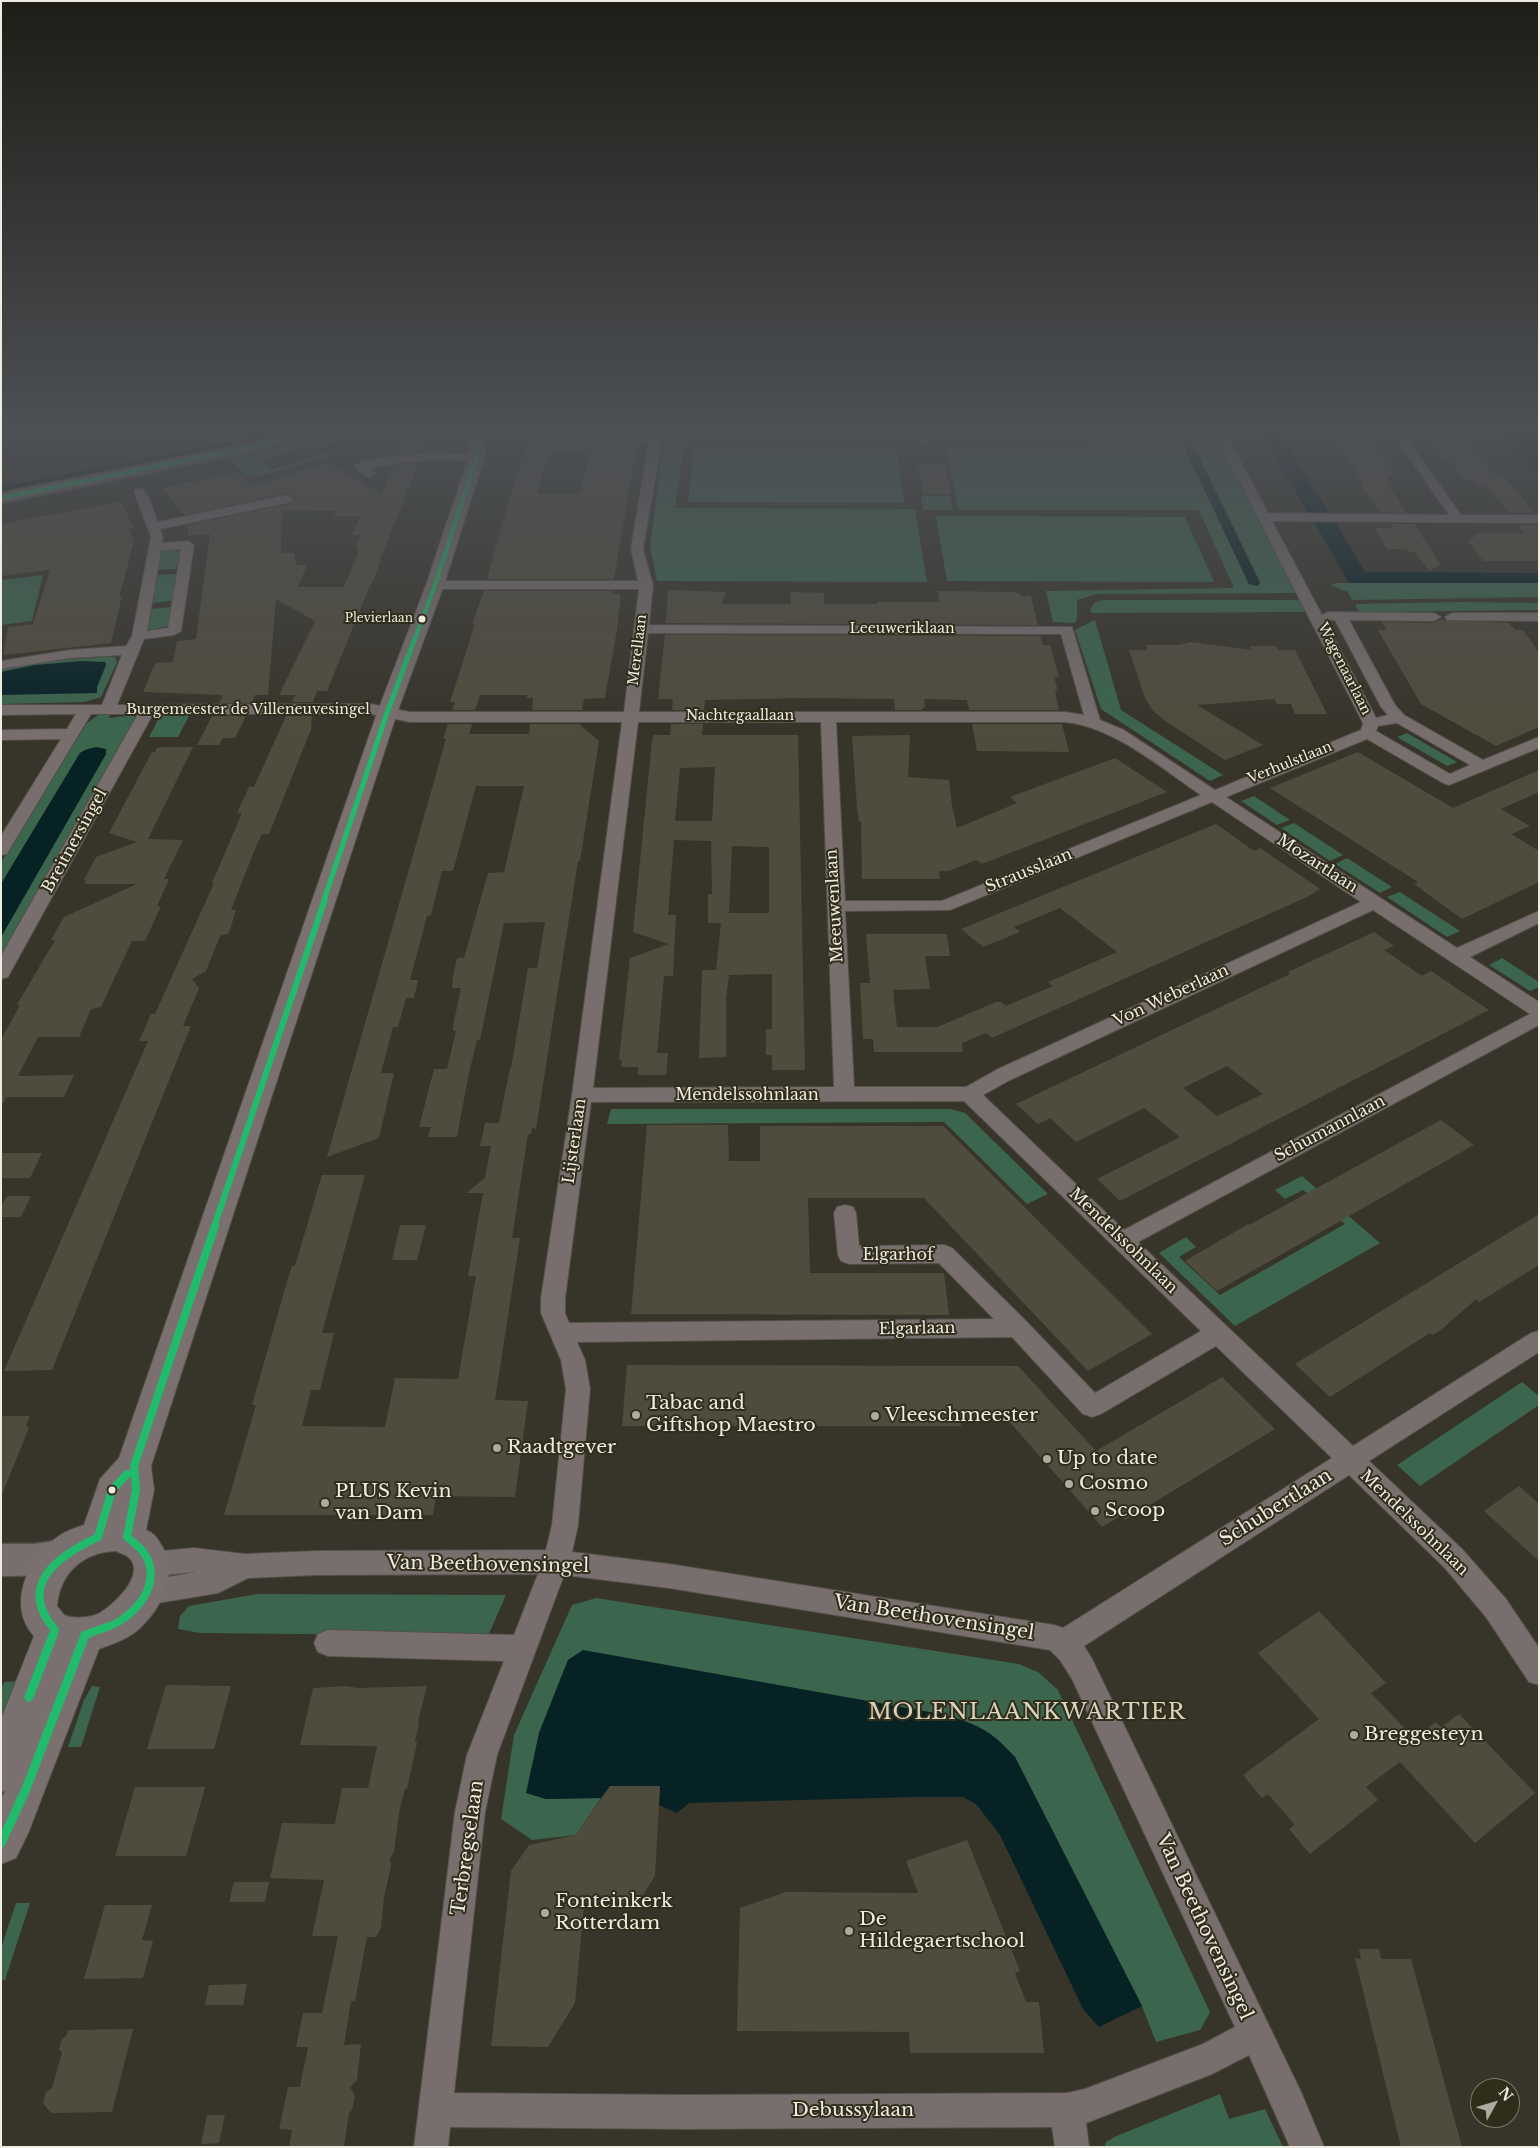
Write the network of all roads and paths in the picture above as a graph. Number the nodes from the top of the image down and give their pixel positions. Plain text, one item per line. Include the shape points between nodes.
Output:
1 (155, 530) edge
2 (452, 530) edge
3 (640, 530) edge
4 (1271, 530) edge
5 (154, 548) junction
6 (435, 585) junction
7 (646, 585) junction
8 (1316, 615) junction
9 (1340, 616) junction
10 (1434, 617) dead end
11 (1452, 617) dead end
12 (1539, 617) edge
13 (642, 628) junction
14 (139, 636) junction
15 (131, 650) junction
16 (1, 665) edge
17 (87, 709) junction
18 (108, 709) junction
19 (148, 709) junction
20 (1, 710) edge
21 (387, 713) junction
22 (630, 716) junction
23 (828, 717) junction
24 (1399, 718) junction
25 (1093, 721) junction
26 (1370, 728) junction
27 (73, 734) junction
28 (1, 735) edge
29 (1539, 742) edge
30 (1483, 766) junction
31 (1214, 796) junction
32 (1, 850) edge
33 (1375, 902) junction
34 (835, 906) junction
35 (1539, 916) edge
36 (1456, 956) junction
37 (1, 973) edge
38 (1539, 1011) edge
39 (1539, 1018) edge
40 (969, 1094) junction
41 (844, 1095) junction
42 (582, 1096) junction
43 (845, 1214) dead end
44 (1122, 1241) junction
45 (1018, 1328) junction
46 (560, 1333) junction
47 (1218, 1333) junction
48 (1539, 1340) edge
49 (1351, 1461) junction
50 (113, 1537) junction
51 (60, 1556) junction
52 (1, 1560) edge
53 (556, 1562) junction
54 (149, 1579) junction
55 (70, 1633) junction
56 (328, 1643) dead end
57 (1064, 1643) junction
58 (523, 1648) junction
59 (1539, 1672) edge
60 (16, 1745) edge
61 (1, 1843) edge
62 (1255, 2034) junction
63 (436, 2110) junction
64 (1067, 2110) junction
65 (431, 2147) edge
66 (1072, 2147) edge
67 (1307, 2147) edge

1 - 5 street
2 - 6 main road
3 - 7 street, Merellaan via 637,549
4 - 8 street, Wagenaarlaan
5 - 14 street
5 - 14 street via 188,545 174,631
6 - 7 street
6 - 21 main road
7 - 13 street, Merellaan
8 - 9 street, Wagenaarlaan
8 - 26 street, Wagenaarlaan
9 - 10 street, Wagenaarlaan
9 - 24 street, Wagenaarlaan via 1389,707
11 - 12 street
13 - 22 street, Merellaan
13 - 25 street, Leeuweriklaan via 1067,630
14 - 15 street, Burgemeester de Villeneuvesingel
15 - 16 street via 70,654
15 - 18 street, Burgemeester de Villeneuvesingel
17 - 18 street, Burgemeester de Villeneuvesingel
17 - 20 street, Burgemeester de Villeneuvesingel
17 - 27 street
18 - 19 street, Burgemeester de Villeneuvesingel
19 - 21 street, Burgemeester de Villeneuvesingel via 371,709
19 - 37 street, Breitnersingel
21 - 22 street, Nachtegaallaan via 410,717
21 - 50 main road via 134,1466 136,1490
22 - 23 street, Nachtegaallaan
22 - 42 street, Lijsterlaan
23 - 25 street, Nachtegaallaan via 1064,717
23 - 34 street, Meeuwenlaan
24 - 26 street, Verhulstlaan
24 - 30 street
25 - 31 street, Mozartlaan via 1115,731
26 - 30 street via 1449,780
26 - 31 street, Verhulstlaan
27 - 28 street
27 - 32 street
29 - 30 street
31 - 33 street, Mozartlaan
31 - 34 street, Strausslaan via 944,906
33 - 36 street, Mozartlaan
33 - 40 street, Von Weberlaan via 1003,1074
34 - 41 street, Meeuwenlaan
35 - 36 street
36 - 38 street, Mozartlaan
39 - 44 street, Schumannlaan
40 - 41 street, Mendelssohnlaan
40 - 44 street, Mendelssohnlaan
41 - 42 street, Mendelssohnlaan
42 - 46 street, Lijsterlaan via 553,1298
43 - 45 street, Elgarhof via 849,1255 944,1254
44 - 47 street, Mendelssohnlaan
45 - 46 street, Elgarlaan
45 - 47 street via 1092,1408
46 - 53 street, Lijsterlaan via 573,1360 578,1389 565,1525
47 - 49 street, Mendelssohnlaan
48 - 49 street, Schubertlaan
49 - 57 street, Schubertlaan
49 - 59 street, Mendelssohnlaan via 1483,1591
50 - 51 main road via 72,1548
50 - 54 main road via 143,1547 149,1555
51 - 52 street
51 - 55 main road via 42,1583 39,1610 45,1622
53 - 54 street, Van Beethovensingel via 316,1563 245,1566 218,1582
53 - 57 street, Van Beethovensingel via 669,1576 997,1628 1054,1638
53 - 58 street, Terbregselaan
54 - 55 main road via 134,1610 126,1618 106,1630
55 - 60 main road via 72,1674
56 - 58 street
57 - 62 street, Van Beethovensingel via 1082,1669
58 - 63 street, Terbregselaan via 482,1755 470,1812
60 - 61 main road via 15,1820
62 - 64 street, Debussylaan via 1212,2057
62 - 67 street, Van Beethovensingel
63 - 64 street, Debussylaan
63 - 65 street, Terbregselaan
64 - 66 street

